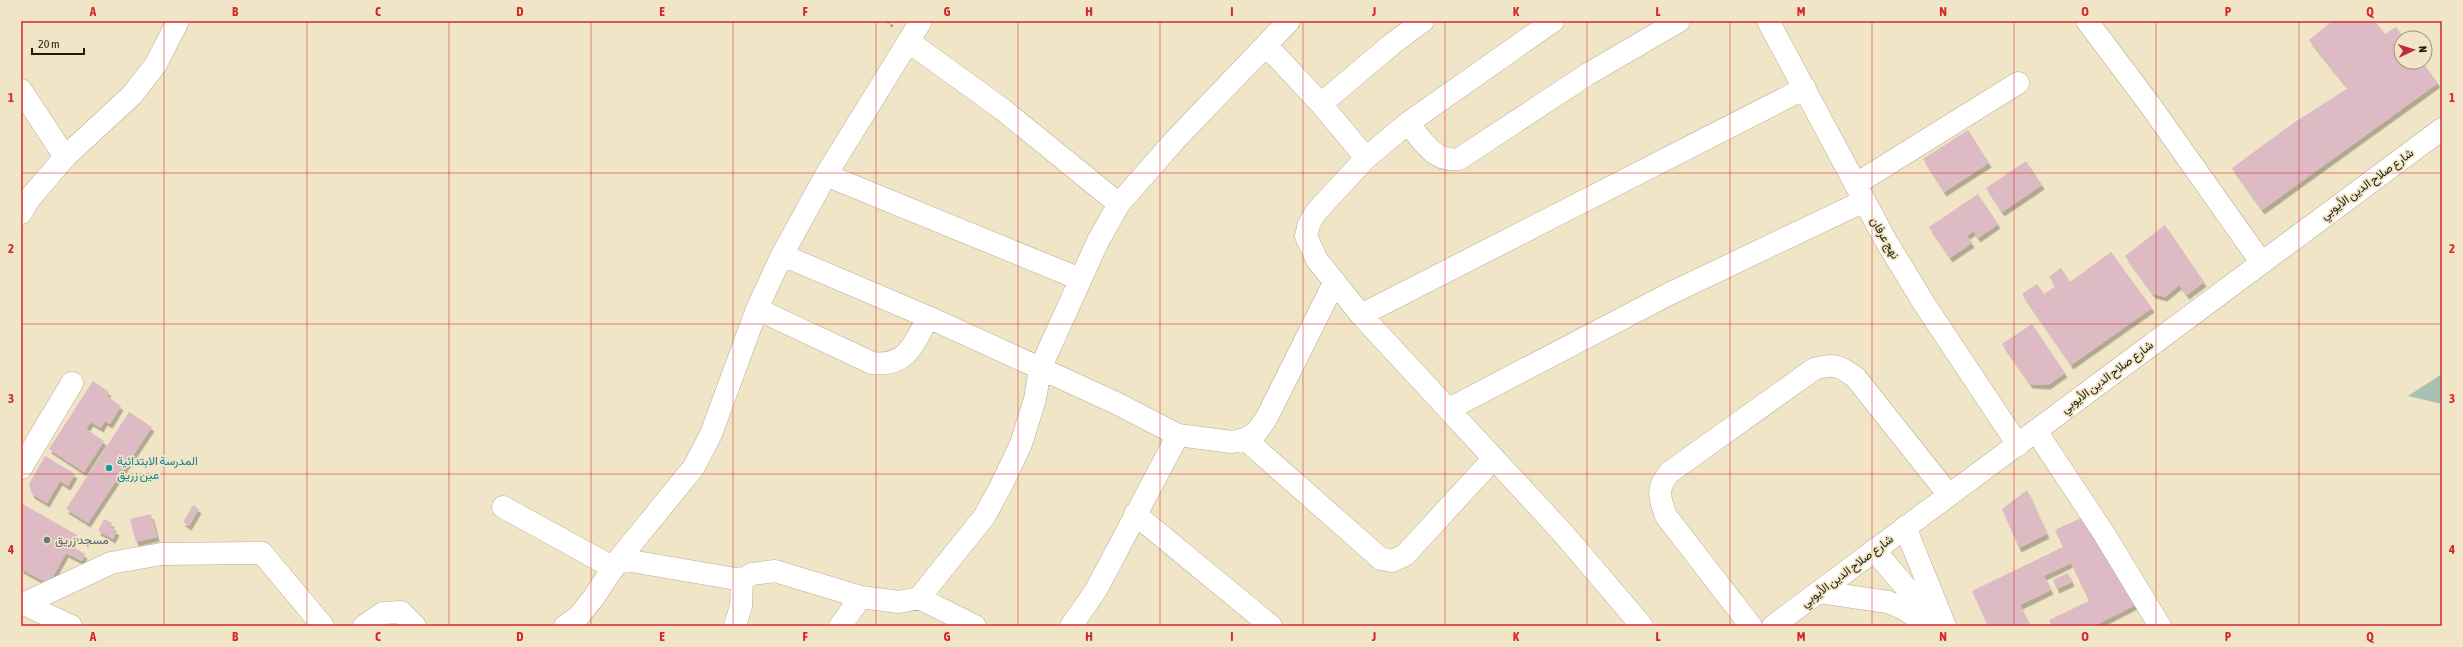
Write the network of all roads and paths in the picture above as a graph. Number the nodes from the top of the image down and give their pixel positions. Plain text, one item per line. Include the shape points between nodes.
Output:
1 (178, 21) edge
2 (921, 21) edge
3 (1289, 21) edge
4 (1423, 21) edge
5 (1553, 21) edge
6 (1679, 21) edge
7 (1768, 21) edge
8 (2088, 21) edge
9 (908, 41) junction
10 (1266, 45) junction
11 (2018, 83) dead end
12 (1805, 88) junction
13 (21, 90) edge
14 (1321, 104) junction
15 (1408, 123) junction
16 (2442, 129) edge
17 (65, 157) junction
18 (1366, 158) junction
19 (826, 174) junction
20 (1860, 192) junction
21 (1120, 204) junction
22 (21, 213) edge
23 (782, 255) junction
24 (2261, 262) junction
25 (1080, 279) junction
26 (1334, 283) junction
27 (757, 309) junction
28 (1361, 315) junction
29 (928, 317) junction
30 (1040, 369) junction
31 (72, 382) dead end
32 (1449, 409) junction
33 (2036, 431) junction
34 (1178, 435) junction
35 (1245, 439) junction
36 (2018, 445) junction
37 (1494, 458) junction
38 (21, 468) edge
39 (1948, 494) junction
40 (503, 507) dead end
41 (1135, 514) junction
42 (1905, 527) junction
43 (1874, 550) junction
44 (617, 563) junction
45 (742, 580) junction
46 (1819, 592) junction
47 (861, 597) junction
48 (919, 598) junction
49 (22, 604) edge
50 (71, 626) edge
51 (323, 626) edge
52 (364, 626) edge
53 (415, 626) edge
54 (566, 626) edge
55 (735, 626) edge
56 (840, 626) edge
57 (975, 626) edge
58 (1071, 626) edge
59 (1271, 626) edge
60 (1642, 626) edge
61 (1751, 626) edge
62 (1773, 626) edge
63 (1930, 626) edge
64 (1940, 626) edge
65 (1945, 626) edge
66 (2160, 626) edge

1 - 17 street via 156,64 132,95
2 - 9 street
3 - 10 street
4 - 14 street
5 - 15 street
6 - 15 street via 1588,74 1459,159 1442,159 1435,155
7 - 12 street, نهج عرفان
8 - 24 street
9 - 19 street
9 - 21 street via 1002,109
10 - 14 street
10 - 21 street via 1174,141
11 - 20 street
12 - 20 street, نهج عرفان
12 - 28 street
13 - 17 street
14 - 18 street
15 - 18 street
16 - 24 street, شارع صلاح الدين الأيوبي
17 - 22 street via 30,198
18 - 26 street via 1316,212 1309,224 1306,236 1310,248
19 - 23 street
19 - 25 street
20 - 32 street
20 - 36 street, نهج عرفان via 1925,305
21 - 25 street
23 - 27 street
23 - 29 street
24 - 33 street, شارع صلاح الدين الأيوبي
25 - 30 street
26 - 28 street
26 - 35 street via 1266,419 1256,433
27 - 29 street via 872,363 884,364 903,357
27 - 44 street via 711,434 694,467
28 - 32 street
29 - 30 street
30 - 34 street via 1116,403
30 - 48 street via 1035,398 1021,444 1001,486 980,522
31 - 38 street
32 - 37 street
33 - 36 street, شارع صلاح الدين الأيوبي
33 - 66 street via 2103,532
34 - 35 street via 1232,442
34 - 41 street
35 - 37 street via 1381,559 1392,561 1405,555
36 - 39 street, شارع صلاح الدين الأيوبي
37 - 60 street via 1562,532
39 - 42 street, شارع صلاح الدين الأيوبي
39 - 61 street via 1856,378 1844,368 1830,364 1814,369 1670,472 1660,483 1660,500 1666,516
40 - 44 street
41 - 58 street via 1096,590
41 - 59 street
42 - 43 street, شارع صلاح الدين الأيوبي
42 - 65 street
43 - 46 street, شارع صلاح الدين الأيوبي
43 - 64 street
44 - 45 street
44 - 54 street via 578,617
45 - 47 street via 752,574 775,571
45 - 55 street via 741,606
46 - 62 street, شارع صلاح الدين الأيوبي
46 - 63 street via 1888,602
47 - 48 street via 899,602
47 - 56 street
48 - 57 street
49 - 50 street
49 - 51 street via 111,563 161,554 262,553
52 - 53 street via 383,613 401,612

